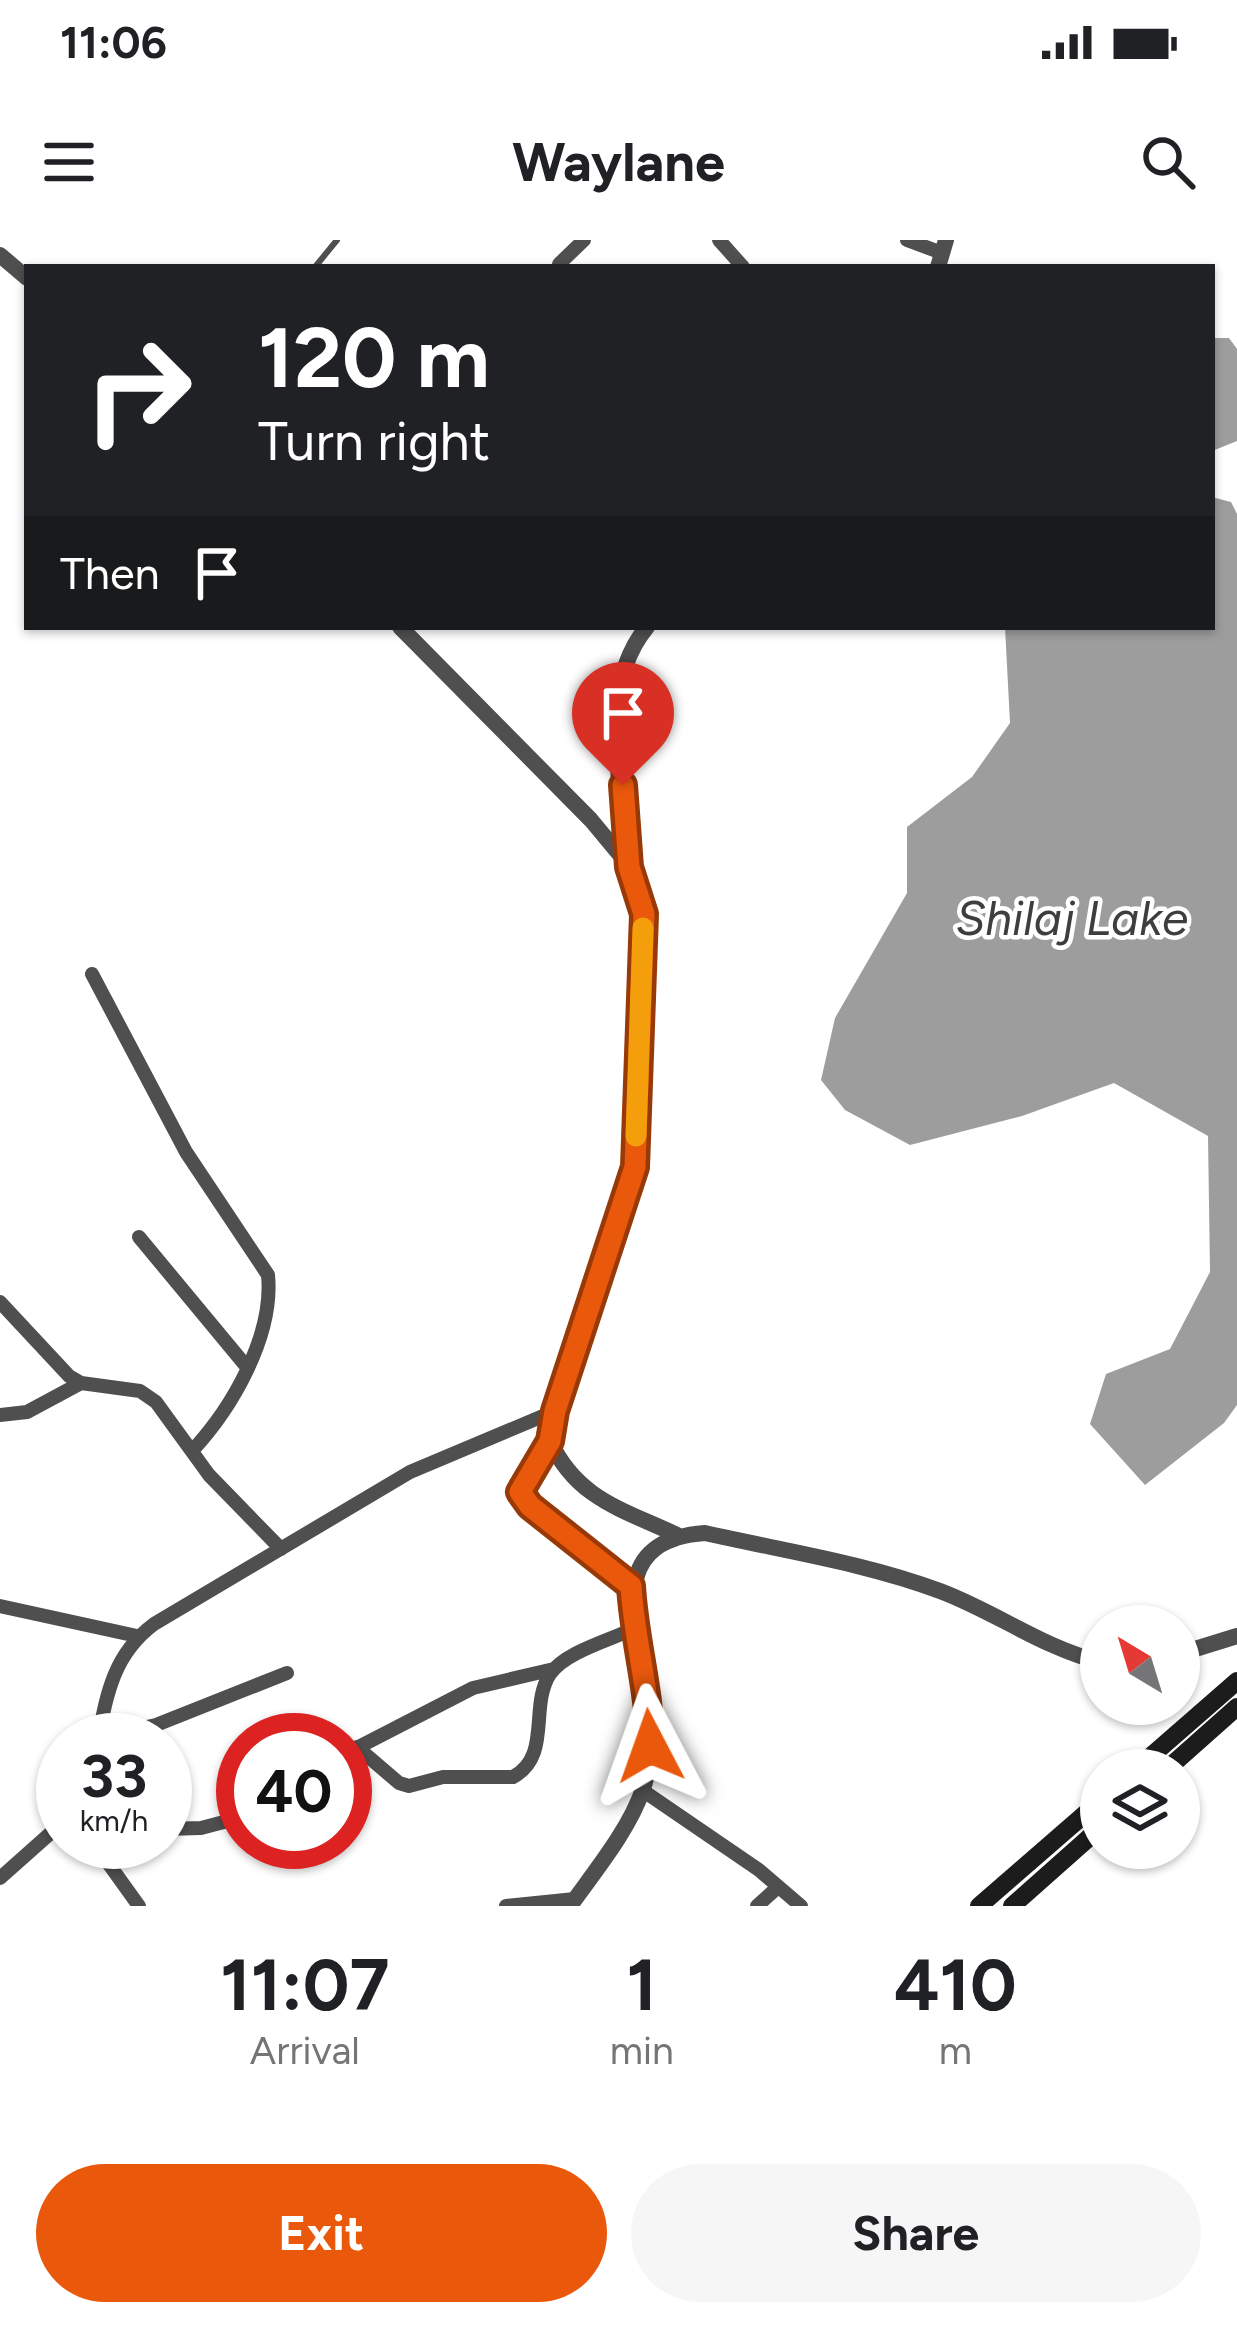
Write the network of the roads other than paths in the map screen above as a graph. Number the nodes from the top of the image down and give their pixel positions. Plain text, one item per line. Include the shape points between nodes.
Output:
1 (337, 240) edge
2 (584, 240) edge
3 (718, 240) edge
4 (907, 240) edge
5 (942, 253) edge
6 (0, 254) edge
7 (317, 264) edge
8 (559, 264) dead end
9 (740, 264) edge
10 (24, 275) edge
11 (403, 630) edge
12 (645, 630) edge
13 (629, 867) junction
14 (92, 974) dead end
15 (139, 1237) dead end
16 (0, 1303) edge
17 (246, 1366) junction
18 (81, 1383) junction
19 (555, 1411) junction
20 (0, 1415) edge
21 (550, 1441) junction
22 (192, 1451) junction
23 (677, 1535) junction
24 (281, 1549) junction
25 (631, 1586) junction
26 (0, 1606) edge
27 (633, 1629) junction
28 (137, 1636) junction
29 (1237, 1636) edge
30 (1200, 1647) edge
31 (1080, 1657) edge
32 (554, 1669) junction
33 (287, 1673) dead end
34 (1237, 1681) edge
35 (1237, 1707) edge
36 (103, 1713) edge
37 (186, 1713) edge
38 (372, 1739) edge
39 (1159, 1749) edge
40 (1190, 1749) edge
41 (372, 1765) edge
42 (642, 1790) junction
43 (1080, 1818) edge
44 (36, 1846) edge
45 (1080, 1846) edge
46 (112, 1869) edge
47 (0, 1878) edge
48 (778, 1887) junction
49 (573, 1902) edge
50 (139, 1906) edge
51 (506, 1906) edge
52 (757, 1906) edge
53 (801, 1906) edge
54 (979, 1906) edge
55 (1012, 1906) edge

1 - 7 lane
2 - 8 street
3 - 9 street
4 - 5 street
6 - 10 street
11 - 13 street
12 - 13 street via 616,702
13 - 19 street via 644,914 635,1167
14 - 17 street via 169,1124 268,1275 270,1296
15 - 17 street
16 - 18 street
17 - 22 street via 229,1406
18 - 20 street via 27,1412
18 - 22 street via 140,1390
19 - 21 street
19 - 24 street via 410,1472
21 - 23 street via 565,1472 589,1494
21 - 25 street via 520,1492
22 - 24 street
23 - 25 street
23 - 31 street via 705,1533 894,1574
24 - 28 street
25 - 27 street
26 - 28 street
27 - 32 street
27 - 42 street via 650,1708
28 - 36 street via 109,1683
29 - 30 street
32 - 38 street via 472,1688
32 - 41 street via 535,1754 513,1777 442,1777 409,1786
33 - 37 street
34 - 39 main road
35 - 40 main road
42 - 48 street
42 - 49 street
43 - 54 main road
44 - 47 street
45 - 55 main road
46 - 50 street
48 - 52 street
48 - 53 street
49 - 51 street

